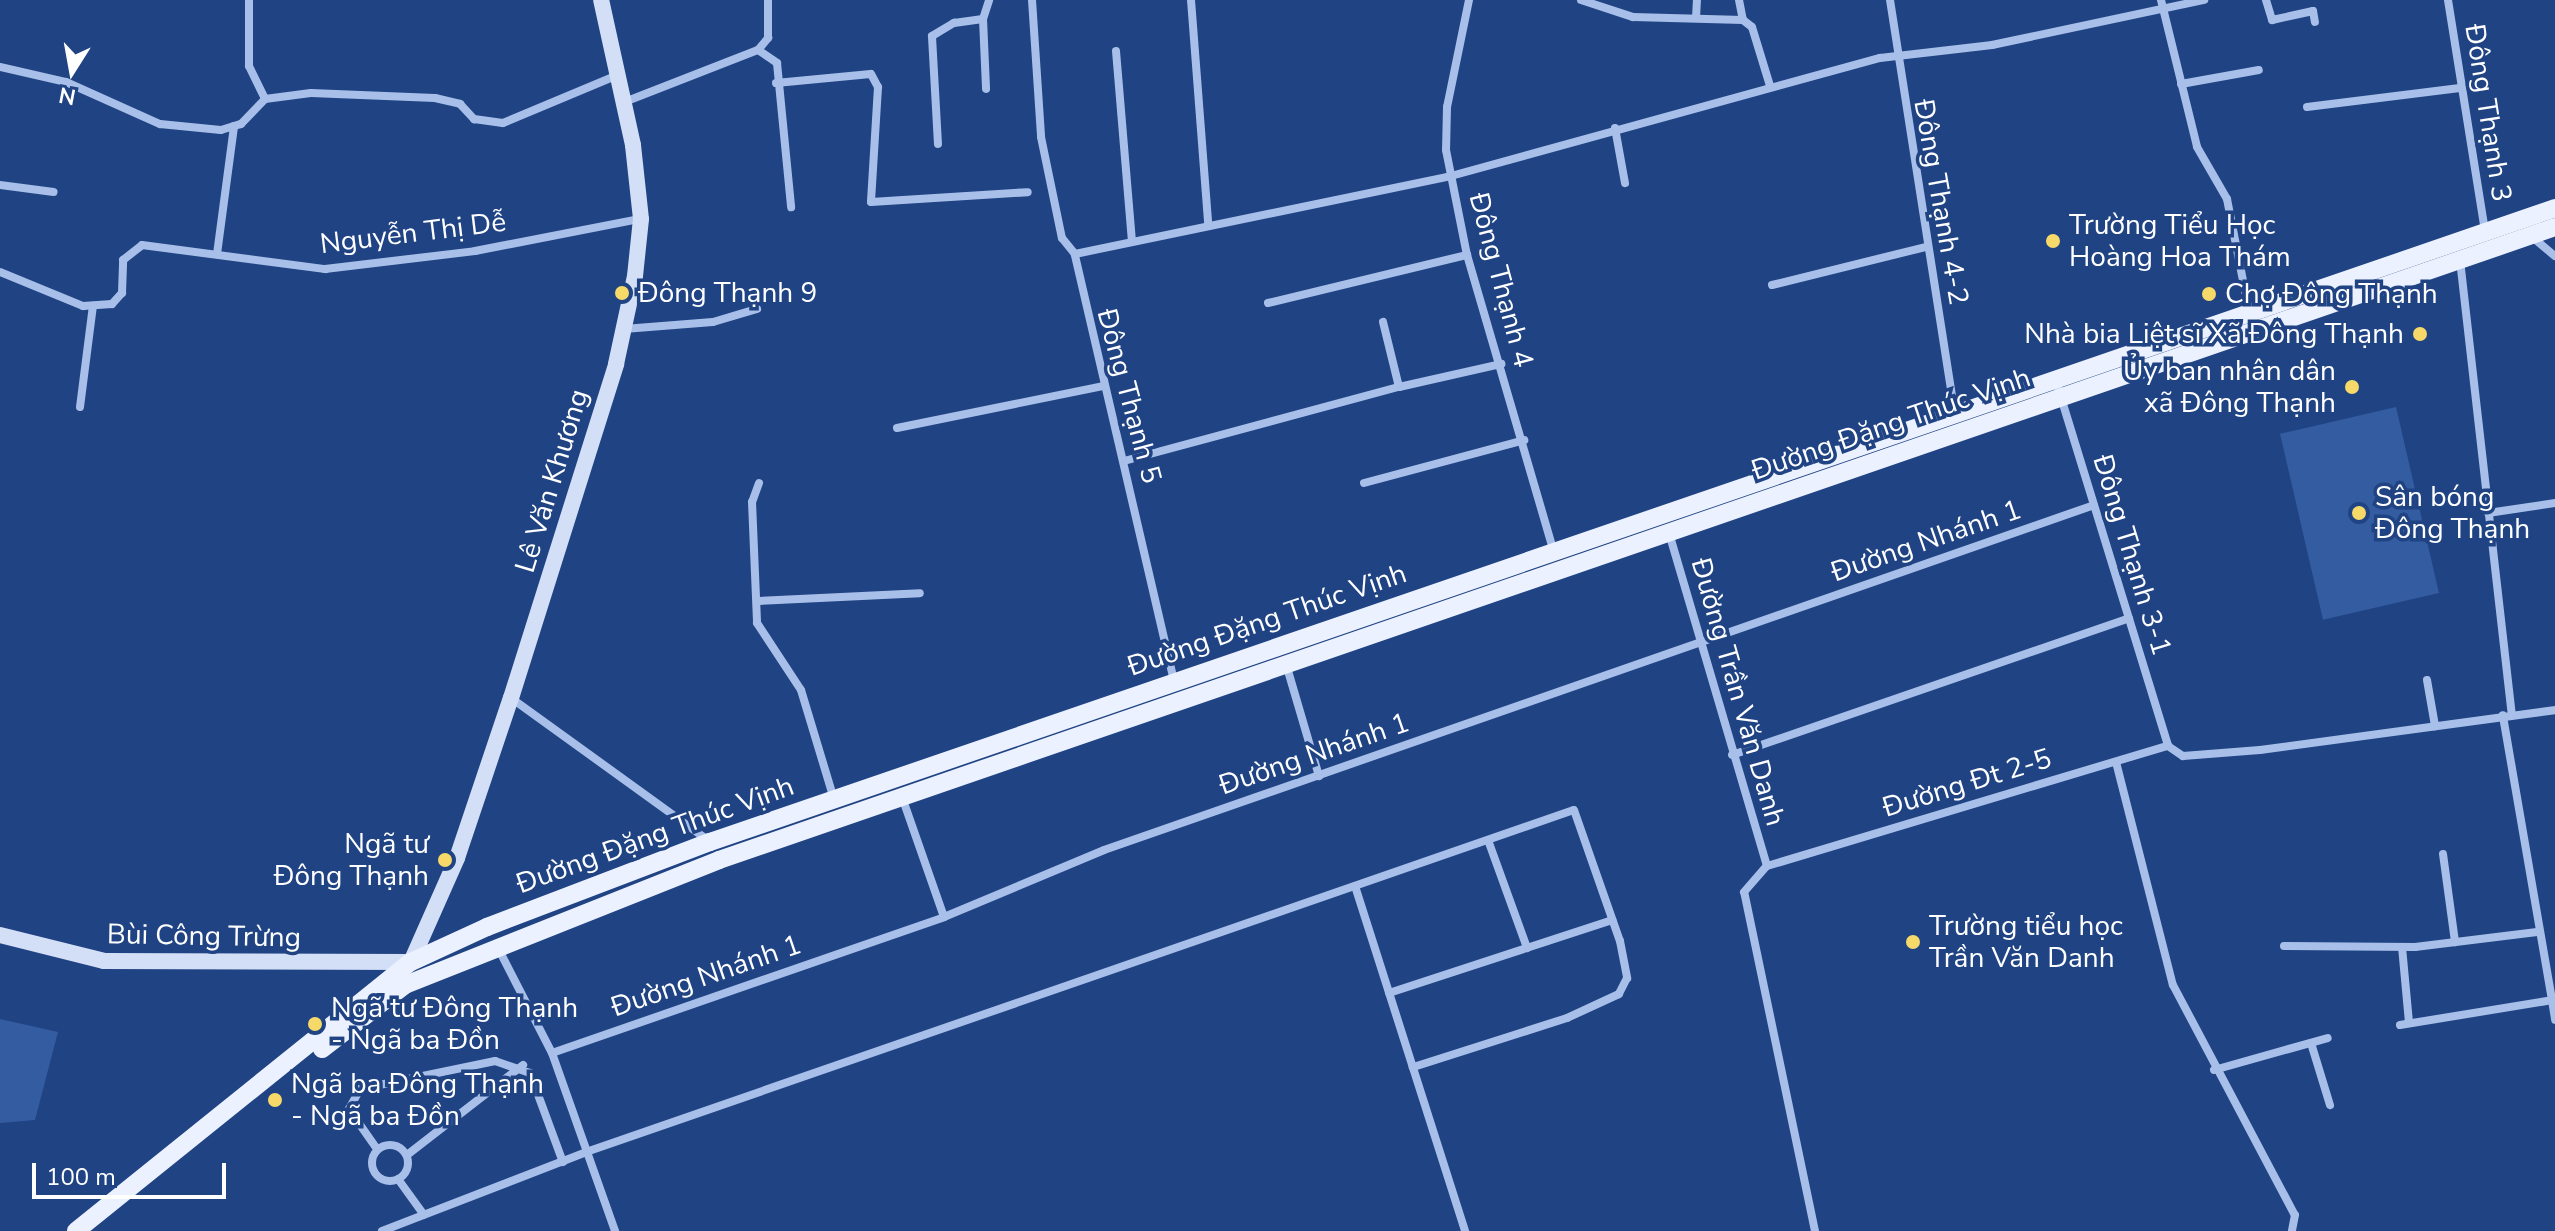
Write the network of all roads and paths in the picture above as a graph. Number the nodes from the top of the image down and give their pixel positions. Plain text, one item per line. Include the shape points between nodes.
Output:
1 (249, 0) edge
2 (601, 0) edge
3 (768, 0) edge
4 (989, 0) edge
5 (1032, 0) edge
6 (1191, 0) edge
7 (1469, 0) edge
8 (1581, 0) edge
9 (1697, 0) edge
10 (1739, 0) edge
11 (1890, 0) edge
12 (2204, 0) edge
13 (2266, 0) edge
14 (2448, 0) edge
15 (2162, 5) edge
16 (1696, 18) junction
17 (983, 19) junction
18 (1743, 20) junction
19 (2315, 22) dead end
20 (758, 50) junction
21 (1116, 51) dead end
22 (1894, 55) junction
23 (0, 67) edge
24 (2259, 70) dead end
25 (620, 75) junction
26 (776, 83) junction
27 (2181, 84) junction
28 (1770, 86) junction
29 (2460, 88) junction
30 (986, 89) dead end
31 (265, 99) junction
32 (627, 101) junction
33 (2307, 107) dead end
34 (234, 126) junction
35 (1615, 128) junction
36 (938, 144) dead end
37 (1451, 176) junction
38 (1625, 183) dead end
39 (0, 185) edge
40 (54, 192) dead end
41 (1028, 192) dead end
42 (791, 207) dead end
43 (2555, 208) edge
44 (641, 219) junction
45 (1208, 223) junction
46 (2555, 227) edge
47 (2530, 236) junction
48 (1132, 240) junction
49 (2490, 240) junction
50 (1926, 247) junction
51 (217, 254) junction
52 (1075, 254) junction
53 (1467, 255) junction
54 (2555, 256) edge
55 (2460, 259) junction
56 (0, 272) edge
57 (1772, 285) dead end
58 (1268, 303) dead end
59 (93, 306) junction
60 (757, 309) dead end
61 (2249, 312) junction
62 (1383, 322) dead end
63 (624, 329) junction
64 (1501, 364) junction
65 (1103, 386) junction
66 (2058, 386) junction
67 (1399, 387) junction
68 (80, 407) dead end
69 (1954, 411) junction
70 (897, 428) dead end
71 (1524, 440) junction
72 (1124, 461) junction
73 (759, 483) dead end
74 (1364, 483) dead end
75 (2555, 503) edge
76 (2094, 505) junction
77 (2488, 513) junction
78 (1668, 530) junction
79 (1557, 559) junction
80 (920, 593) dead end
81 (759, 601) junction
82 (2129, 618) junction
83 (1700, 644) junction
84 (1286, 663) junction
85 (2427, 680) dead end
86 (1174, 682) junction
87 (511, 698) junction
88 (2555, 710) edge
89 (2508, 714) junction
90 (2435, 726) junction
91 (2168, 746) junction
92 (1732, 755) junction
93 (2116, 762) junction
94 (1319, 776) junction
95 (902, 797) junction
96 (834, 799) junction
97 (1488, 840) junction
98 (710, 842) junction
99 (2443, 854) dead end
100 (1767, 866) junction
101 (1355, 886) junction
102 (944, 917) junction
103 (1612, 920) junction
104 (2537, 932) junction
105 (0, 935) edge
106 (2455, 942) junction
107 (495, 944) junction
108 (2284, 946) dead end
109 (2402, 947) junction
110 (1527, 948) junction
111 (414, 970) junction
112 (1389, 993) junction
113 (2552, 1000) junction
114 (2555, 1020) edge
115 (2328, 1038) dead end
116 (2311, 1043) junction
117 (552, 1053) junction
118 (523, 1065) junction
119 (1413, 1067) junction
120 (2214, 1070) junction
121 (2330, 1105) dead end
122 (377, 1149) junction
123 (589, 1151) junction
124 (407, 1155) junction
125 (563, 1162) junction
126 (398, 1179) junction
127 (424, 1215) junction
128 (2296, 1229) edge
129 (76, 1231) edge
130 (90, 1231) edge
131 (382, 1231) edge
132 (615, 1231) edge
133 (1465, 1231) edge
134 (1815, 1231) edge

1 - 31 street via 249,66
2 - 25 main road, Lê Văn Khương
3 - 20 street via 768,38
4 - 17 street
5 - 52 street, Đông Thạnh 5 via 1041,137 1062,238
6 - 45 street
7 - 37 street, Đông Thạnh 4 via 1447,107
8 - 16 street via 1633,17
9 - 16 street
10 - 18 street
11 - 22 street, Đông Thạnh 4-2
12 - 15 street
13 - 19 street via 2272,20 2313,11
14 - 29 street, Đông Thạnh 3
15 - 22 street via 1992,45
15 - 27 street
16 - 18 street
17 - 30 street
17 - 36 street via 954,23 932,36
18 - 28 street via 1752,27
20 - 26 street via 777,63
20 - 32 street
21 - 48 street
22 - 28 street
22 - 50 street, Đông Thạnh 4-2
23 - 34 street via 66,82 160,124
24 - 27 street
25 - 31 street via 503,123 474,119 460,104 435,98 311,93
25 - 32 main road, Lê Văn Khương
26 - 41 street via 871,74 878,87 871,202
26 - 42 street
27 - 61 street via 2197,147 2227,199
28 - 35 street
29 - 33 street
29 - 49 street, Đông Thạnh 3
31 - 34 street
32 - 44 main road, Lê Văn Khương
34 - 51 street
35 - 37 street
35 - 38 street
37 - 45 street
37 - 53 street, Đông Thạnh 4
39 - 40 street
43 - 49 main road, Đường Đặng Thúc Vịnh
44 - 51 street, Nguyễn Thị Dễ via 475,251 325,269
44 - 63 main road, Lê Văn Khương
45 - 48 street
46 - 47 main road, Đường Đặng Thúc Vịnh
47 - 49 main road, Đường Đặng Thúc Vịnh
47 - 54 street
48 - 52 street
49 - 55 main road, Đường Đặng Thúc Vịnh
49 - 61 main road, Đường Đặng Thúc Vịnh
50 - 57 street
50 - 69 street, Đông Thạnh 4-2
51 - 59 street, Nguyễn Thị Dễ via 129,249 122,293 112,304
52 - 65 street, Đông Thạnh 5
53 - 58 street
53 - 64 street, Đông Thạnh 4
55 - 66 main road, Đường Đặng Thúc Vịnh
55 - 77 street
56 - 59 street via 26,287
59 - 68 street
60 - 63 street via 713,322
61 - 66 main road, Đường Đặng Thúc Vịnh
62 - 67 street
63 - 87 main road, Lê Văn Khương
64 - 67 street
64 - 71 street, Đông Thạnh 4
65 - 70 street
65 - 72 street, Đông Thạnh 5
66 - 69 main road, Đường Đặng Thúc Vịnh
66 - 76 street, Đông Thạnh 3-1
66 - 78 main road, Đường Đặng Thúc Vịnh
67 - 72 street
69 - 79 main road, Đường Đặng Thúc Vịnh
71 - 74 street
71 - 79 street, Đông Thạnh 4
72 - 86 street, Đông Thạnh 5
73 - 81 street via 752,502
75 - 77 street
76 - 82 street, Đông Thạnh 3-1
76 - 83 street, Đường Nhánh 1
77 - 89 street
78 - 79 main road, Đường Đặng Thúc Vịnh
78 - 83 street, Đường Trần Văn Danh
79 - 84 main road, Đường Đặng Thúc Vịnh
79 - 86 main road, Đường Đặng Thúc Vịnh
80 - 81 street
81 - 96 street via 757,623 801,690
82 - 91 street, Đông Thạnh 3-1
82 - 92 street
83 - 92 street, Đường Trần Văn Danh
83 - 94 street, Đường Nhánh 1
84 - 94 street
84 - 95 main road, Đường Đặng Thúc Vịnh
85 - 90 street
86 - 96 main road, Đường Đặng Thúc Vịnh
87 - 98 street
87 - 111 main road, Lê Văn Khương
88 - 89 street, Đường Đt 2-5
89 - 90 street, Đường Đt 2-5
89 - 104 street
90 - 91 street, Đường Đt 2-5 via 2183,756
91 - 93 street, Đường Đt 2-5
92 - 100 street, Đường Trần Văn Danh
93 - 100 street, Đường Đt 2-5
93 - 120 street via 2173,985
94 - 102 street, Đường Nhánh 1 via 1104,850
95 - 102 street
95 - 107 main road, Đường Đặng Thúc Vịnh
96 - 98 main road, Đường Đặng Thúc Vịnh
97 - 101 street
97 - 103 street via 1574,810
97 - 110 street
98 - 111 main road, Đường Đặng Thúc Vịnh
99 - 106 street
100 - 134 street via 1744,892
101 - 112 street
101 - 123 street
102 - 117 street, Đường Nhánh 1
103 - 110 street
103 - 119 street via 1627,978 1619,994 1567,1018
104 - 106 street
104 - 113 street
105 - 111 main road, Bùi Công Trừng via 104,961
106 - 109 street
107 - 111 main road, Đường Đặng Thúc Vịnh
107 - 117 street
108 - 109 street
109 - 113 street via 2404,1024
110 - 112 street
111 - 129 main road, Đường Đặng Thúc Vịnh
111 - 130 main road, Đường Đặng Thúc Vịnh
112 - 119 street
113 - 114 street
115 - 116 street
116 - 120 street
116 - 121 street
117 - 123 street
118 - 122 street via 495,1061 365,1086 349,1109
118 - 124 street
118 - 125 street
119 - 133 street
120 - 128 street
122 - 124 street via 393,1144
122 - 126 street via 373,1171
123 - 125 street
123 - 132 street
124 - 126 street
125 - 127 street
126 - 127 street
127 - 131 street

